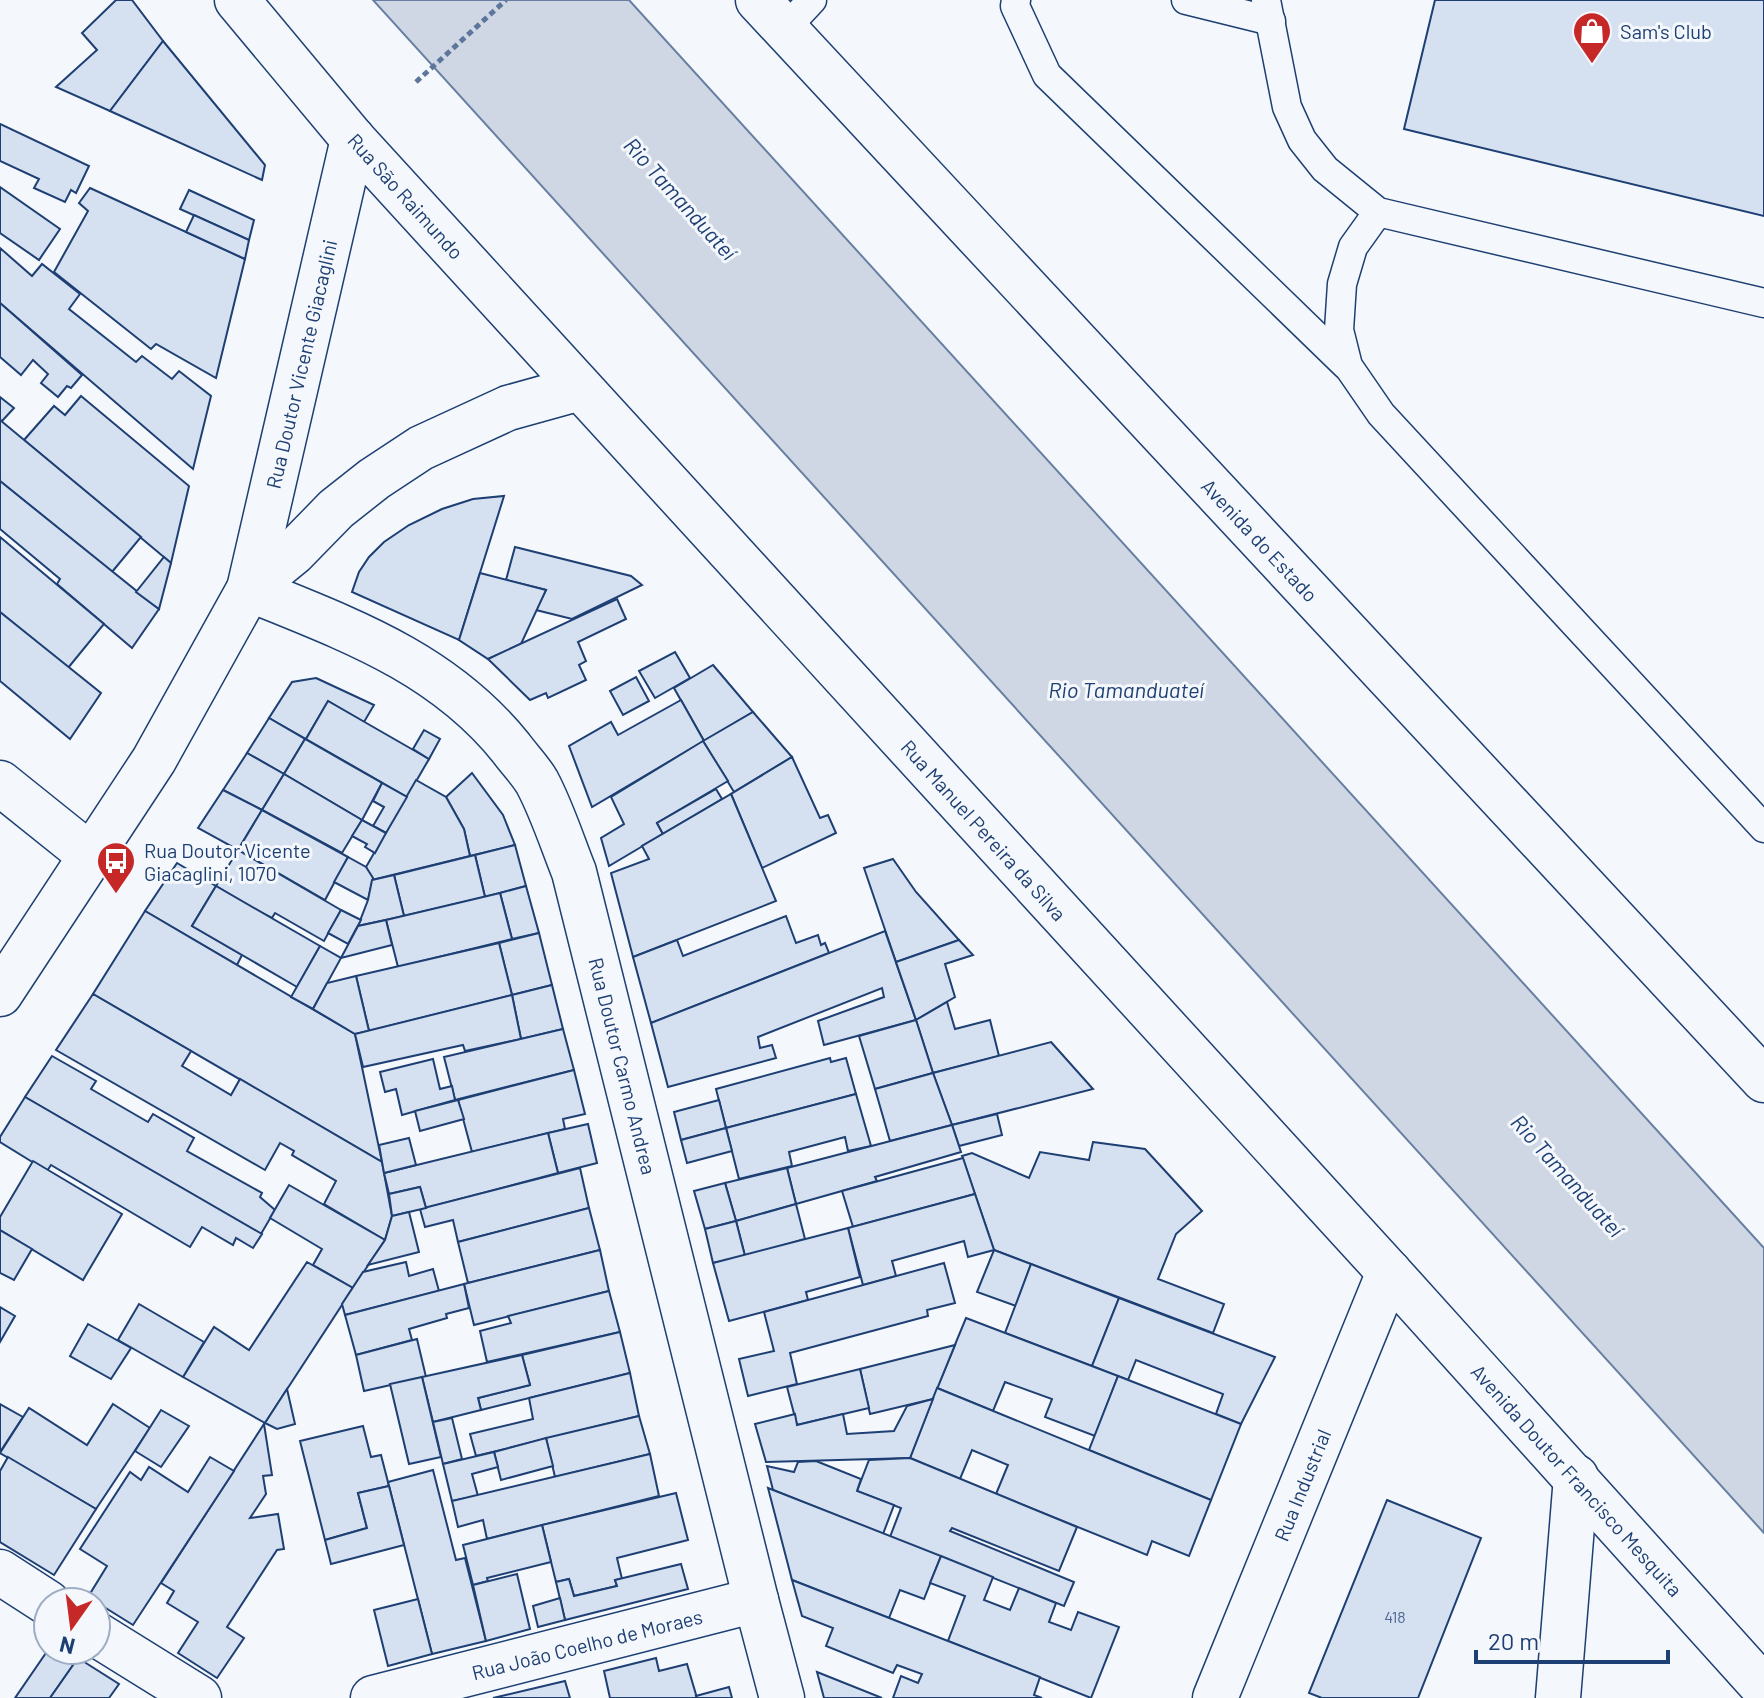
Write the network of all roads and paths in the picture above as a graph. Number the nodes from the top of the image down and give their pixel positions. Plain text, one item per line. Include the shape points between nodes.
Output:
1 (237, 0) edge
2 (506, 0) edge
3 (1016, 0) edge
4 (1186, 0) edge
5 (784, 10) edge
6 (1269, 10) edge
7 (416, 82) dead end
8 (353, 139) junction
9 (1378, 212) junction
10 (1764, 303) edge
11 (1348, 366) junction
12 (580, 388) junction
13 (249, 589) junction
14 (0, 783) edge
15 (1764, 828) edge
16 (91, 856) junction
17 (0, 994) edge
18 (1764, 1080) edge
19 (1389, 1272) junction
20 (1576, 1477) junction
21 (0, 1572) edge
22 (32, 1593) edge
23 (756, 1600) junction
24 (112, 1644) edge
25 (1764, 1688) edge
26 (199, 1698) edge
27 (373, 1698) edge
28 (782, 1698) edge
29 (1215, 1698) edge
30 (1558, 1698) edge

1 - 8 main road, Rua São Raimundo
2 - 7 path
3 - 11 lane via 1047,75
4 - 6 lane
5 - 18 main road, Avenida do Estado
6 - 9 lane via 1287,107 1302,140 1325,169
8 - 12 main road, Rua São Raimundo
8 - 13 main road, Rua Doutor Vicente Giacaglini
9 - 10 lane
9 - 11 lane via 1353,247 1342,284 1339,330
11 - 15 lane via 1381,414
12 - 13 main road, Rua Doutor Vicente Giacaglini via 508,408 421,448 336,509
12 - 19 main road, Rua Manuel Pereira da Silva
13 - 16 main road, Rua Doutor Vicente Giacaglini via 154,760
13 - 23 main road, Rua Doutor Carmo Andrea via 387,649 445,683 489,721 536,780 574,872
14 - 16 main road
16 - 17 main road, Rua Doutor Vicente Giacaglini
19 - 20 main road, Avenida Doutor Francisco Mesquita
19 - 29 main road, Rua Industrial
20 - 25 main road, Avenida Doutor Francisco Mesquita
20 - 30 main road
21 - 22 main road
23 - 27 main road, Rua João Coelho de Moraes
23 - 28 main road, Rua Doutor Carmo Andrea
24 - 26 main road

